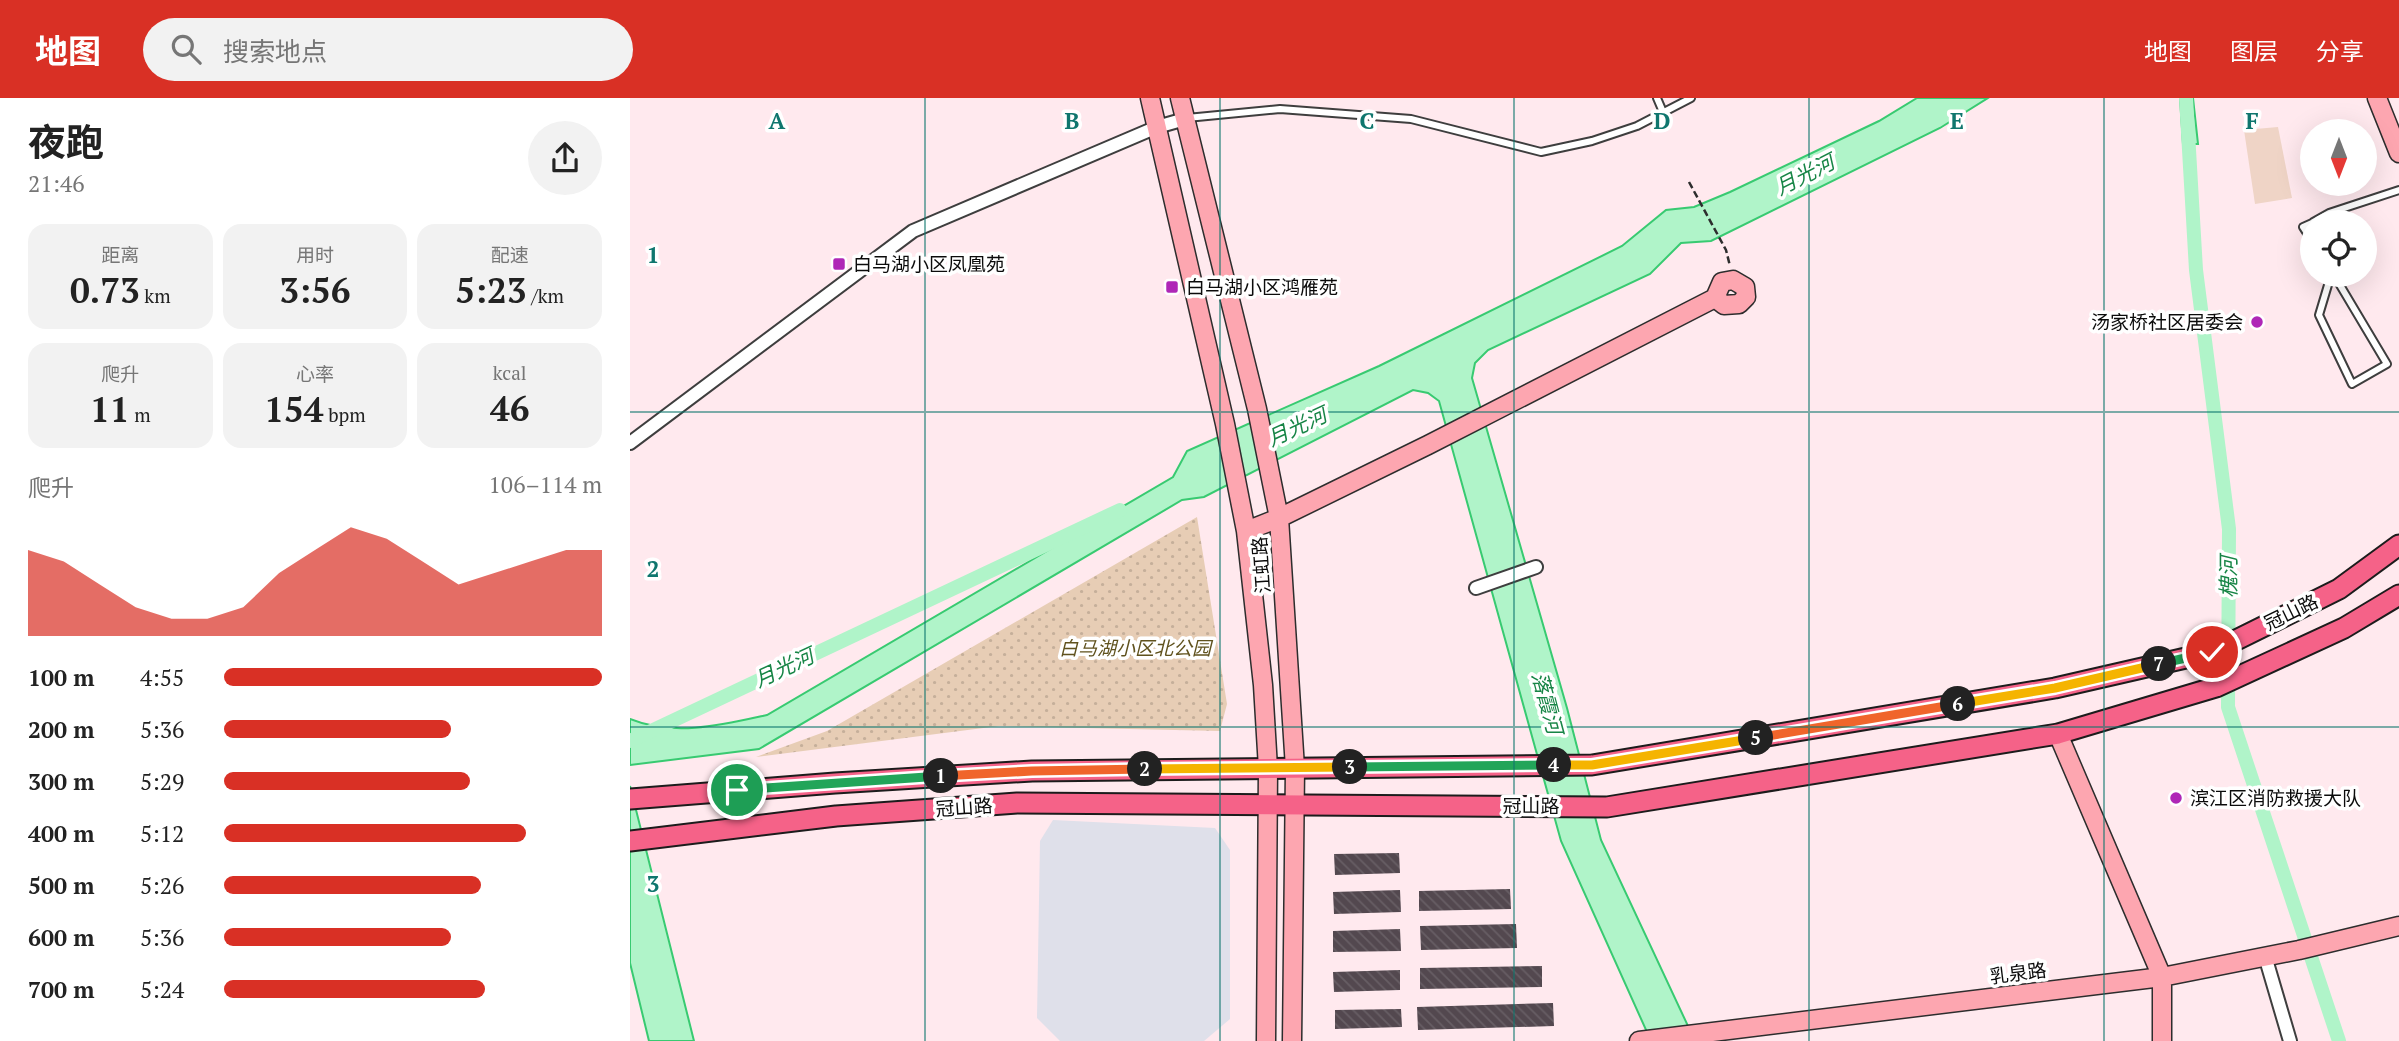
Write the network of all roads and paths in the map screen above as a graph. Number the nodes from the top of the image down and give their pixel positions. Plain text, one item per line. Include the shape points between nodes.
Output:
1 (1150, 98) edge
2 (1180, 98) edge
3 (1657, 98) edge
4 (1691, 98) edge
5 (2377, 98) edge
6 (1663, 112) junction
7 (1185, 118) junction
8 (1157, 127) junction
9 (2399, 153) edge
10 (1689, 182) dead end
11 (2399, 190) edge
12 (2338, 210) edge
13 (1726, 250) dead end
14 (2332, 275) edge
15 (1715, 298) dead end
16 (630, 443) edge
17 (1279, 518) junction
18 (1246, 531) junction
19 (2399, 545) edge
20 (1536, 567) dead end
21 (1476, 588) dead end
22 (2399, 595) edge
23 (2058, 734) junction
24 (1268, 768) junction
25 (1295, 768) junction
26 (634, 799) edge
27 (1268, 804) junction
28 (1293, 804) junction
29 (637, 840) edge
30 (2399, 926) edge
31 (2266, 956) junction
32 (2162, 977) junction
33 (1266, 1041) edge
34 (1292, 1041) edge
35 (1640, 1041) edge
36 (2162, 1041) edge
37 (2290, 1041) edge

1 - 8 main road, 江虹路
2 - 7 main road, 江虹路
3 - 6 lane
4 - 6 lane
5 - 9 main road
6 - 7 lane via 1592,141 1541,152 1411,119 1280,109
7 - 8 street
7 - 17 main road, 江虹路 via 1257,409
8 - 16 street via 913,231
8 - 18 main road, 江虹路
10 - 13 path
11 - 12 lane
14 - 14 lane via 2387,364 2352,384 2319,315
15 - 17 main road
17 - 18 main road
17 - 25 main road, 江虹路
18 - 24 main road, 江虹路
19 - 25 main road, 冠山路 via 2339,589 2212,652 2055,688 1592,765
20 - 21 street
22 - 23 main road, 冠山路 via 2344,628 2216,687
23 - 28 main road, 冠山路 via 1607,807
23 - 32 main road
24 - 25 main road, 冠山路
24 - 26 main road, 冠山路 via 1032,771
24 - 27 main road, 江虹路
25 - 28 main road, 江虹路
27 - 28 main road, 冠山路
27 - 29 main road, 冠山路 via 1017,803 836,816
27 - 33 main road, 江虹路
28 - 34 main road, 江虹路
30 - 31 main road, 乳泉路
31 - 32 main road, 乳泉路
31 - 37 street
32 - 35 main road, 乳泉路
32 - 36 main road

